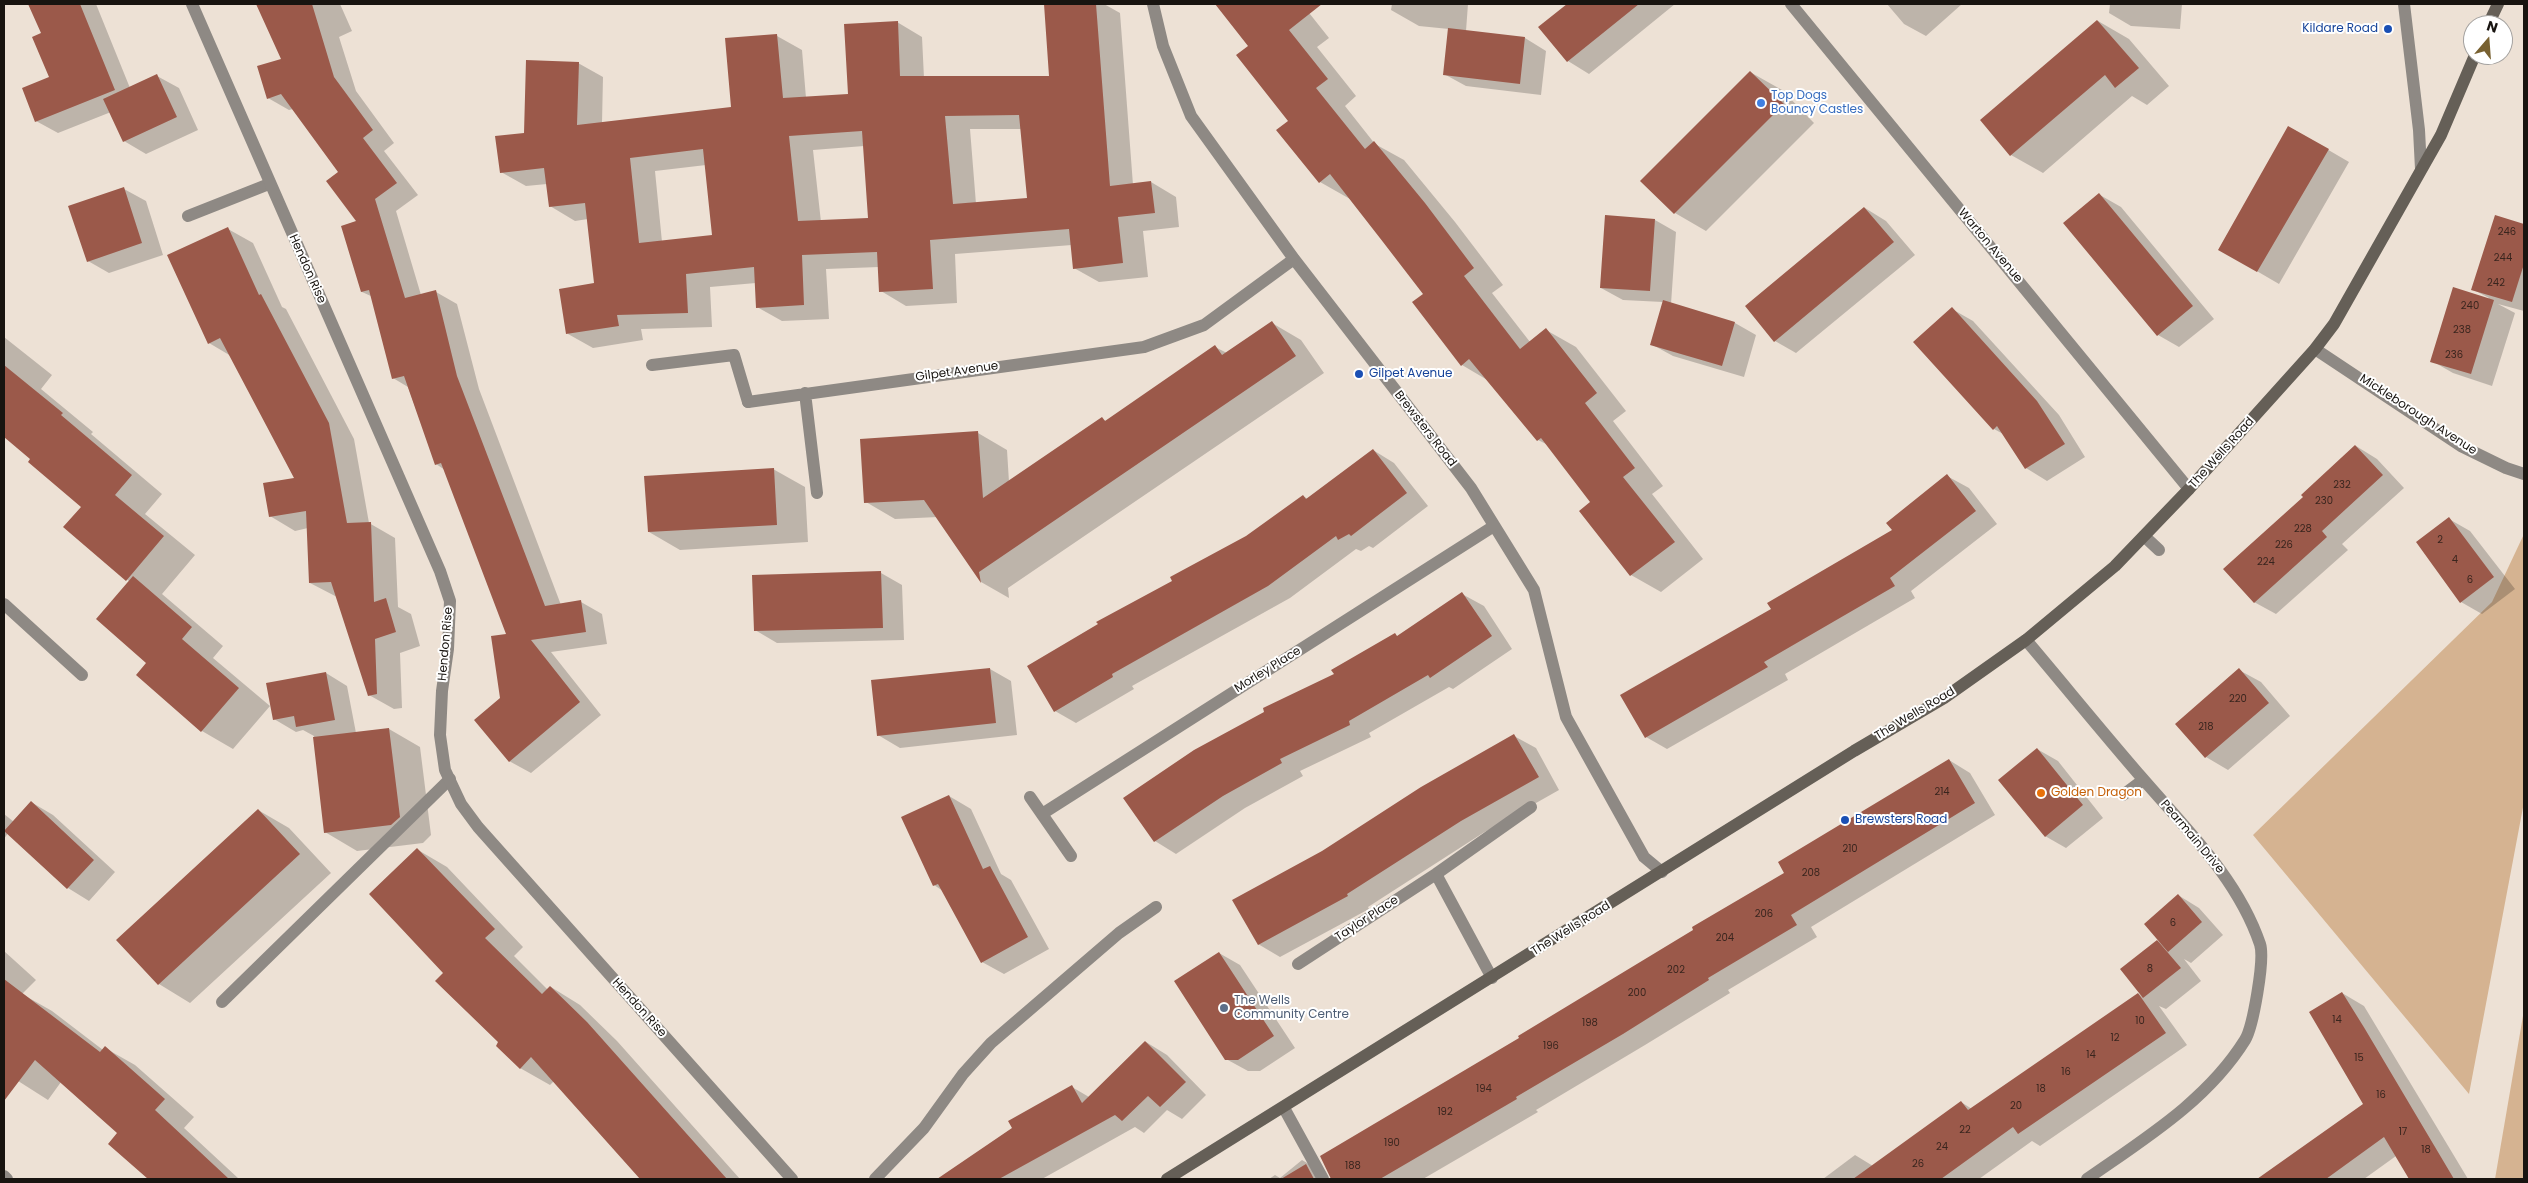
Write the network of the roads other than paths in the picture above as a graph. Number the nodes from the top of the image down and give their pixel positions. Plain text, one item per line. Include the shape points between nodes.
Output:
1 (192, 4) edge
2 (1153, 4) edge
3 (1791, 4) edge
4 (2404, 4) edge
5 (2471, 65) edge
6 (2421, 170) junction
7 (269, 184) junction
8 (188, 216) dead end
9 (1294, 259) junction
10 (2315, 349) junction
11 (652, 365) dead end
12 (805, 393) junction
13 (2524, 474) edge
14 (2189, 489) junction
15 (817, 493) dead end
16 (1494, 526) junction
17 (2144, 536) junction
18 (2159, 550) dead end
19 (4, 604) edge
20 (2026, 640) junction
21 (82, 675) dead end
22 (450, 780) junction
23 (2143, 780) junction
24 (2123, 795) dead end
25 (1030, 796) dead end
26 (1531, 807) dead end
27 (1042, 814) junction
28 (1071, 856) dead end
29 (1662, 872) junction
30 (1436, 874) junction
31 (1156, 907) dead end
32 (1298, 964) dead end
33 (1492, 978) junction
34 (222, 1002) dead end
35 (1284, 1108) junction
36 (4, 1176) edge
37 (8, 1179) edge
38 (792, 1179) edge
39 (875, 1179) edge
40 (1168, 1179) edge
41 (1323, 1179) edge
42 (2087, 1179) edge

1 - 7 street, Hendon Rise
2 - 9 street, Brewsters Road via 1163,46 1192,116
3 - 14 street, Warton Avenue
4 - 6 street
5 - 6 street, The Wells Road via 2441,135
6 - 10 street, The Wells Road via 2334,324
7 - 8 street
7 - 22 street, Hendon Rise via 425,532 450,601 440,735 445,770
9 - 12 street, Gilpet Avenue via 1204,325 1144,347
9 - 16 street, Brewsters Road via 1471,488
10 - 13 street, Mickleborough Avenue via 2462,446
10 - 14 street, The Wells Road
11 - 12 street, Gilpet Avenue via 734,355 748,402
12 - 15 street
14 - 17 street, The Wells Road
16 - 27 street, Morley Place
16 - 29 street, Brewsters Road via 1534,590 1566,717 1644,857
17 - 18 street
17 - 20 street, The Wells Road via 2115,566
19 - 21 street
20 - 23 street, Pearmain Drive
20 - 29 street, The Wells Road via 1944,698
22 - 34 street
22 - 38 street, Hendon Rise via 461,804 478,827
23 - 24 street
23 - 42 street, Pearmain Drive via 2215,861 2247,912 2261,946 2260,982 2246,1038 2218,1077 2177,1115
25 - 27 street
26 - 30 street, Taylor Place
27 - 28 street
29 - 33 street, The Wells Road
30 - 32 street, Taylor Place
30 - 33 street
31 - 39 street via 1119,933 991,1043 963,1074 924,1128
33 - 35 street, The Wells Road
35 - 40 street, The Wells Road
35 - 41 street
36 - 37 street

